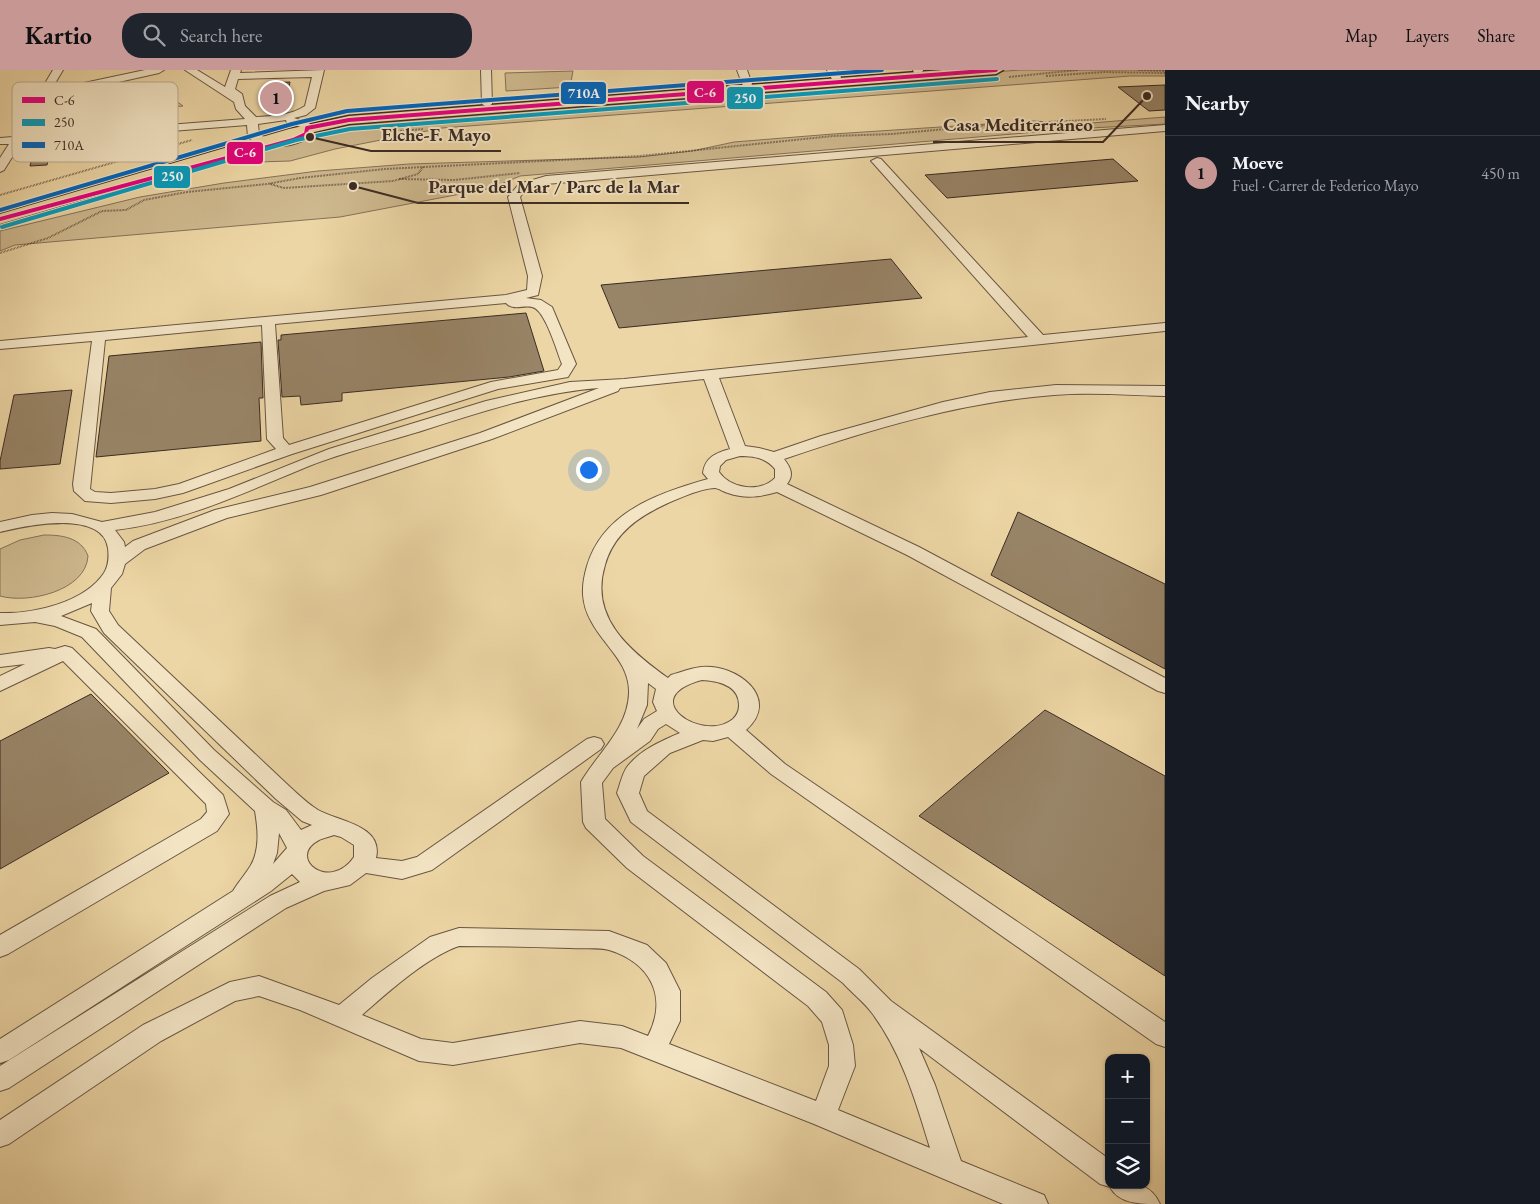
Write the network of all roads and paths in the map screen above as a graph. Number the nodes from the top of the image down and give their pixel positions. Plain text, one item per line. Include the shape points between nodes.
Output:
1 (58, 70) edge
2 (159, 70) edge
3 (190, 70) edge
4 (486, 70) edge
5 (742, 70) edge
6 (934, 70) edge
7 (1138, 70) edge
8 (918, 71) edge
9 (319, 72) edge
10 (1165, 72) edge
11 (234, 73) edge
12 (834, 74) edge
13 (1000, 74) edge
14 (51, 82) edge
15 (102, 82) edge
16 (747, 84) junction
17 (239, 102) junction
18 (487, 104) junction
19 (276, 119) junction
20 (1108, 119) dead end
21 (304, 126) junction
22 (178, 128) edge
23 (1165, 128) edge
24 (256, 132) junction
25 (193, 140) dead end
26 (1126, 140) dead end
27 (286, 142) junction
28 (178, 144) edge
29 (12, 149) edge
30 (178, 156) edge
31 (596, 158) junction
32 (178, 160) edge
33 (877, 161) junction
34 (116, 162) edge
35 (160, 162) edge
36 (172, 162) edge
37 (593, 162) dead end
38 (423, 167) junction
39 (810, 167) dead end
40 (0, 168) edge
41 (525, 173) dead end
42 (399, 179) junction
43 (267, 184) junction
44 (0, 195) edge
45 (76, 196) junction
46 (0, 212) edge
47 (0, 219) edge
48 (0, 253) edge
49 (269, 326) junction
50 (1165, 327) edge
51 (1040, 340) junction
52 (99, 341) junction
53 (0, 345) edge
54 (0, 350) edge
55 (710, 374) junction
56 (624, 383) junction
57 (1165, 391) edge
58 (286, 451) junction
59 (739, 451) junction
60 (773, 458) junction
61 (717, 482) junction
62 (777, 486) junction
63 (0, 514) edge
64 (31, 519) junction
65 (100, 527) junction
66 (0, 528) edge
67 (118, 560) junction
68 (102, 585) junction
69 (38, 617) junction
70 (0, 620) edge
71 (65, 652) junction
72 (628, 656) junction
73 (0, 661) edge
74 (0, 684) edge
75 (1165, 686) edge
76 (668, 687) junction
77 (666, 714) junction
78 (732, 729) junction
79 (701, 733) junction
80 (229, 742) junction
81 (594, 744) dead end
82 (208, 755) junction
83 (606, 763) junction
84 (183, 769) junction
85 (265, 808) junction
86 (334, 828) junction
87 (296, 852) junction
88 (362, 864) junction
89 (323, 882) junction
90 (240, 898) junction
91 (0, 947) edge
92 (881, 1006) junction
93 (342, 1017) junction
94 (1165, 1036) edge
95 (654, 1050) junction
96 (0, 1052) edge
97 (0, 1080) edge
98 (823, 1116) junction
99 (0, 1135) edge
100 (951, 1170) junction
101 (1105, 1172) edge
102 (1127, 1189) edge
103 (1034, 1204) edge
104 (1146, 1204) edge

1 - 14 street
2 - 15 street
3 - 17 street
4 - 18 street
5 - 16 street
6 - 8 main road
7 - 10 path
8 - 12 main road
9 - 11 street
9 - 19 street via 310,108
10 - 13 path
11 - 17 street via 229,90 238,96
12 - 16 main road
13 - 21 main road via 367,118
16 - 18 main road
17 - 19 street
17 - 24 street via 249,114
18 - 21 main road via 349,114
19 - 21 street
19 - 24 street via 262,125
20 - 31 path via 833,136
21 - 24 main road
21 - 27 street via 308,132 304,136
22 - 24 street via 225,124
23 - 53 street via 546,180 523,187 514,197 535,276 533,292 507,299
24 - 27 street
24 - 30 main road
24 - 32 main road
25 - 28 path
26 - 33 street
27 - 45 main road
29 - 40 street
31 - 37 path
31 - 38 path
33 - 39 street
33 - 51 street
34 - 44 path
35 - 46 main road
36 - 45 main road
38 - 42 path via 418,174
38 - 43 path via 350,172
41 - 42 path via 454,180
42 - 43 path via 284,188
43 - 48 path via 144,200 126,210 102,211 48,238
45 - 47 main road
49 - 52 street
49 - 58 street via 276,439
49 - 58 street via 535,303 547,310 569,364 563,374 496,385
50 - 51 street
51 - 55 street
52 - 54 street
52 - 58 street via 82,492 91,497 111,498 164,492
55 - 56 street
55 - 59 street
56 - 65 street via 558,388 492,404 310,461 254,485 153,518
56 - 67 street via 486,436 362,477 221,514 139,545
57 - 60 street via 1056,390 990,397 911,415
59 - 60 street via 757,452
59 - 61 street via 713,462 711,475
60 - 62 street via 780,463 784,475
61 - 62 street via 746,492
61 - 72 street via 666,497 646,507 627,519 601,549 591,582 593,609 604,629
62 - 75 street via 914,551
63 - 64 street
64 - 65 street via 57,517 81,520
64 - 66 street
65 - 67 street via 112,536
67 - 68 street
68 - 69 street via 78,602
68 - 80 street via 100,611 111,630
69 - 70 street
69 - 82 street via 89,633
71 - 73 street
71 - 74 street
71 - 84 street
72 - 76 street
72 - 83 street via 639,684 640,700
76 - 77 street via 663,696
76 - 78 street via 688,675 702,673 729,678 740,685 751,704 749,714
77 - 79 street via 686,729
77 - 83 street
78 - 79 street
78 - 94 street via 778,769
79 - 92 street via 666,746 635,772 628,793 639,816 851,976
80 - 82 street
80 - 86 street via 283,793 310,815
81 - 88 street via 424,864 402,870
82 - 84 street
82 - 85 street
83 - 98 street via 591,782 594,822 635,862 817,999 833,1017 841,1045 842,1066
84 - 91 street via 216,801 218,814 209,825
85 - 87 street via 278,816 292,834
85 - 90 street via 270,832 268,849 256,877
86 - 87 street via 312,833 303,839
86 - 88 street via 345,828 361,839 365,846
87 - 89 street via 295,864 306,876
87 - 90 street via 281,873
88 - 89 street via 346,877
89 - 97 street via 278,902
90 - 96 street
92 - 100 street via 916,1072
92 - 101 street
93 - 95 street via 419,1050 454,1054 580,1032 622,1037
93 - 95 street via 438,944 459,937 608,940 639,952 658,970 668,991 668,1021
93 - 99 street via 259,986 230,992 152,1033
95 - 98 street
98 - 100 street
100 - 103 street
102 - 104 street

